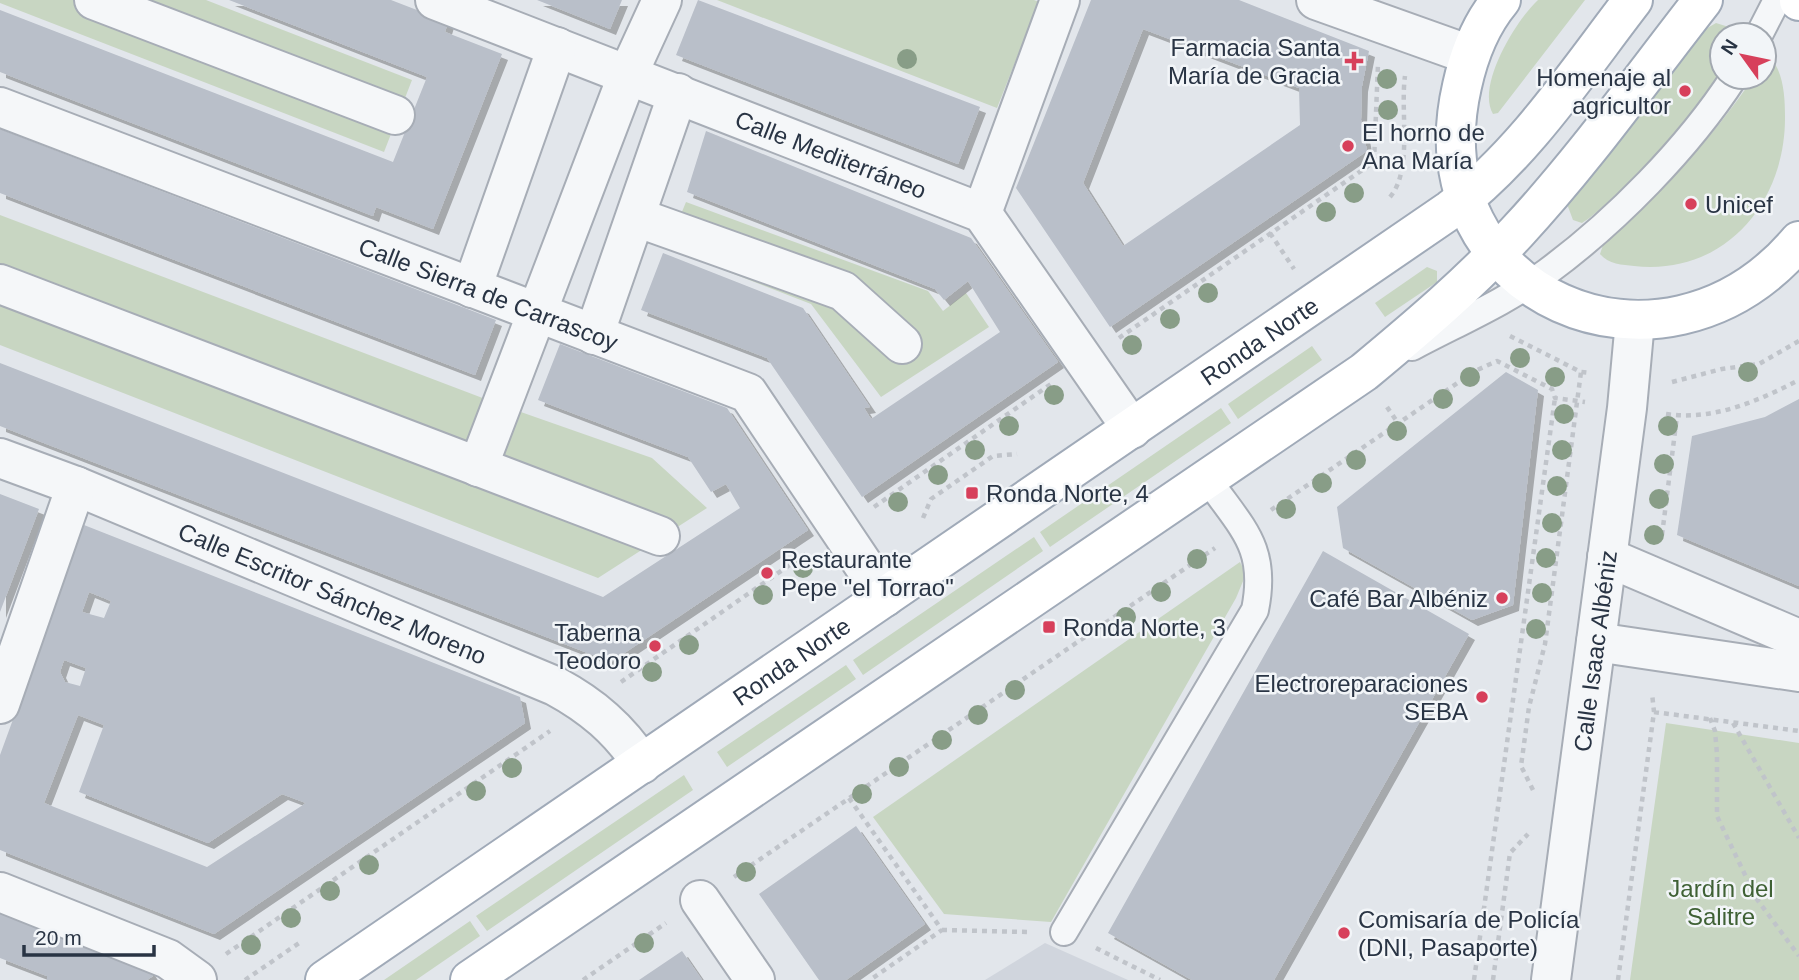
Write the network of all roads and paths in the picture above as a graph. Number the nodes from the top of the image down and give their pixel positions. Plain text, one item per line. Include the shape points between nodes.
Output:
1 (94, 0) edge
2 (435, 0) edge
3 (662, 0) edge
4 (1060, 0) edge
5 (1316, 0) edge
6 (1501, 0) edge
7 (1633, 0) edge
8 (1703, 0) edge
9 (1777, 0) edge
10 (1766, 21) edge
11 (1415, 36) junction
12 (558, 47) junction
13 (1470, 55) junction
14 (628, 74) junction
15 (1724, 91) edge
16 (678, 93) junction
17 (0, 107) edge
18 (395, 115) dead end
19 (1466, 197) junction
20 (1380, 205) dead end
21 (982, 213) junction
22 (636, 217) junction
23 (1799, 241) edge
24 (1497, 253) junction
25 (0, 284) edge
26 (1528, 284) junction
27 (472, 288) junction
28 (535, 312) junction
29 (1635, 321) junction
30 (594, 335) junction
31 (1501, 335) dead end
32 (1799, 341) edge
33 (902, 344) dead end
34 (1364, 372) junction
35 (1581, 372) junction
36 (1799, 380) edge
37 (1628, 393) junction
38 (1555, 398) junction
39 (1577, 401) junction
40 (1132, 429) junction
41 (0, 458) edge
42 (478, 467) junction
43 (1207, 478) junction
44 (76, 486) junction
45 (1242, 530) junction
46 (660, 536) dead end
47 (1607, 557) junction
48 (885, 597) junction
49 (1799, 639) edge
50 (1596, 642) junction
51 (1799, 672) edge
52 (0, 704) edge
53 (1710, 718) junction
54 (1733, 723) junction
55 (1799, 731) edge
56 (642, 764) junction
57 (849, 798) junction
58 (1532, 801) dead end
59 (1529, 824) dead end
60 (1799, 838) edge
61 (0, 892) edge
62 (700, 900) junction
63 (1064, 932) dead end
64 (1799, 956) edge
65 (197, 980) edge
66 (325, 980) edge
67 (470, 980) edge
68 (583, 980) edge
69 (755, 980) edge
70 (870, 980) edge
71 (1474, 980) edge
72 (1493, 980) edge
73 (1551, 980) edge
74 (1618, 980) edge

1 - 18 street
2 - 12 street, Calle Mediterráneo
3 - 14 street
4 - 21 street
5 - 11 street
6 - 13 main road
7 - 19 main road, Ronda Norte via 1525,141
8 - 24 main road via 1558,186
9 - 10 lane
11 - 13 street
11 - 20 path via 1404,87 1401,178 1397,189
12 - 14 street, Calle Mediterráneo
12 - 27 street
13 - 19 main road via 1456,124 1457,158
14 - 16 street, Calle Mediterráneo
14 - 28 street
15 - 26 lane via 1696,128 1602,226
16 - 21 street, Calle Mediterráneo
16 - 22 street
17 - 27 street, Calle Sierra de Carrascoy
19 - 24 main road
19 - 40 main road, Ronda Norte
21 - 40 street
22 - 30 street
22 - 33 street via 843,290
23 - 29 main road via 1778,265 1726,301 1676,317
24 - 26 main road
24 - 34 main road
25 - 42 street
26 - 29 main road via 1579,312
26 - 34 lane
27 - 28 street, Calle Sierra de Carrascoy
28 - 30 street, Calle Sierra de Carrascoy
28 - 42 street
29 - 37 street, Calle Isaac Albéniz
30 - 48 street, Calle Sierra de Carrascoy via 748,393
31 - 35 path via 1518,339
32 - 37 path via 1759,364
34 - 43 main road
35 - 37 path
35 - 39 path
36 - 37 path via 1706,416 1677,416
37 - 39 path
37 - 47 street, Calle Isaac Albéniz
38 - 39 path
38 - 45 path via 1552,389 1503,362 1488,365
38 - 71 path
39 - 58 path via 1545,644 1529,707 1521,766 1534,790
40 - 48 main road, Ronda Norte
41 - 44 street, Calle Escritor Sánchez Moreno
42 - 46 street
43 - 45 lane
43 - 67 main road
44 - 52 street
44 - 56 street, Calle Escritor Sánchez Moreno via 555,686 615,728
45 - 57 path
45 - 63 lane via 1257,553 1260,583 1255,610
47 - 49 street
47 - 50 street, Calle Isaac Albéniz
48 - 56 main road, Ronda Norte
50 - 51 street
50 - 73 street, Calle Isaac Albéniz
53 - 54 path
53 - 64 path via 1717,754 1717,816 1756,898
53 - 74 path via 1654,712
54 - 55 path
54 - 60 path
56 - 66 main road, Ronda Norte
57 - 62 path
57 - 70 path via 942,930
59 - 72 path via 1527,835 1510,853
61 - 65 street via 167,959
62 - 68 path
62 - 69 street

